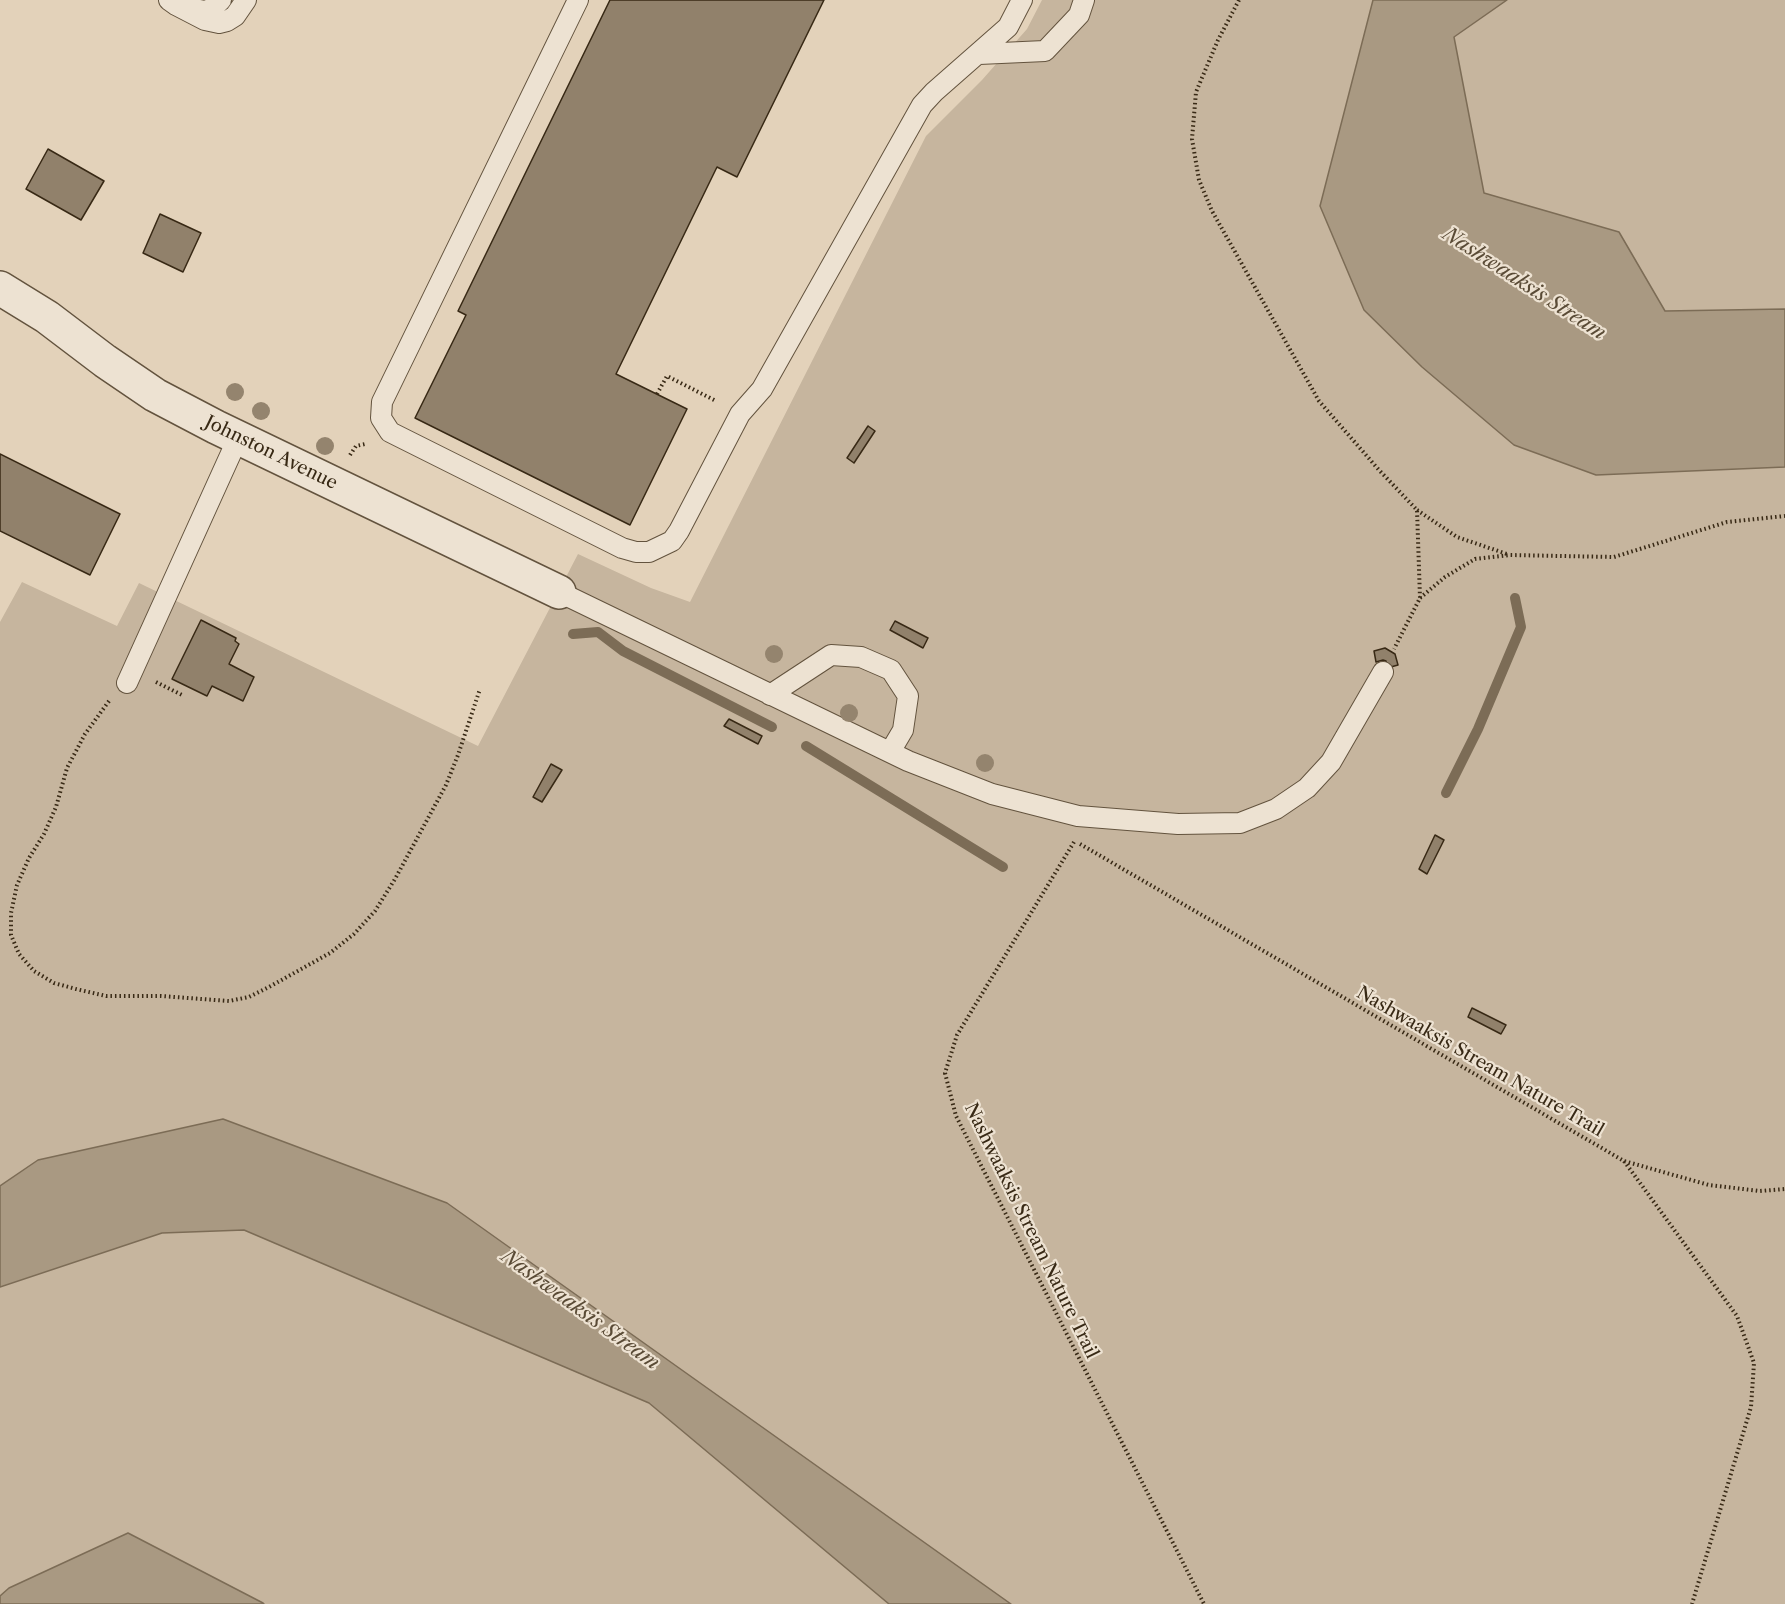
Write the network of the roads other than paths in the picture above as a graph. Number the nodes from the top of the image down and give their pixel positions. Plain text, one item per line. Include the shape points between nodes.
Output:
1 (221, 0) edge
2 (246, 0) edge
3 (578, 0) edge
4 (1022, 0) edge
5 (1083, 0) edge
6 (173, 3) edge
7 (979, 54) junction
8 (0, 288) edge
9 (238, 438) junction
10 (559, 592) joint
11 (1383, 672) road end
12 (127, 683) road end
13 (770, 695) junction
14 (890, 752) junction

1 - 6 lane via 205,11
2 - 6 lane via 235,16 219,23
3 - 7 lane via 382,402 381,418 390,432 636,552 649,552 672,541 740,414 762,389 922,105
4 - 7 lane via 1008,27
5 - 7 lane via 1079,15 1045,51
8 - 9 street, Johnston Avenue via 155,395
9 - 10 street, Johnston Avenue
9 - 12 lane
10 - 13 lane
11 - 14 lane via 1331,762 1307,788 1276,809 1240,823 1178,824 1078,816 992,794
13 - 14 lane
13 - 14 lane via 831,655 861,657 891,670 908,696 903,730

